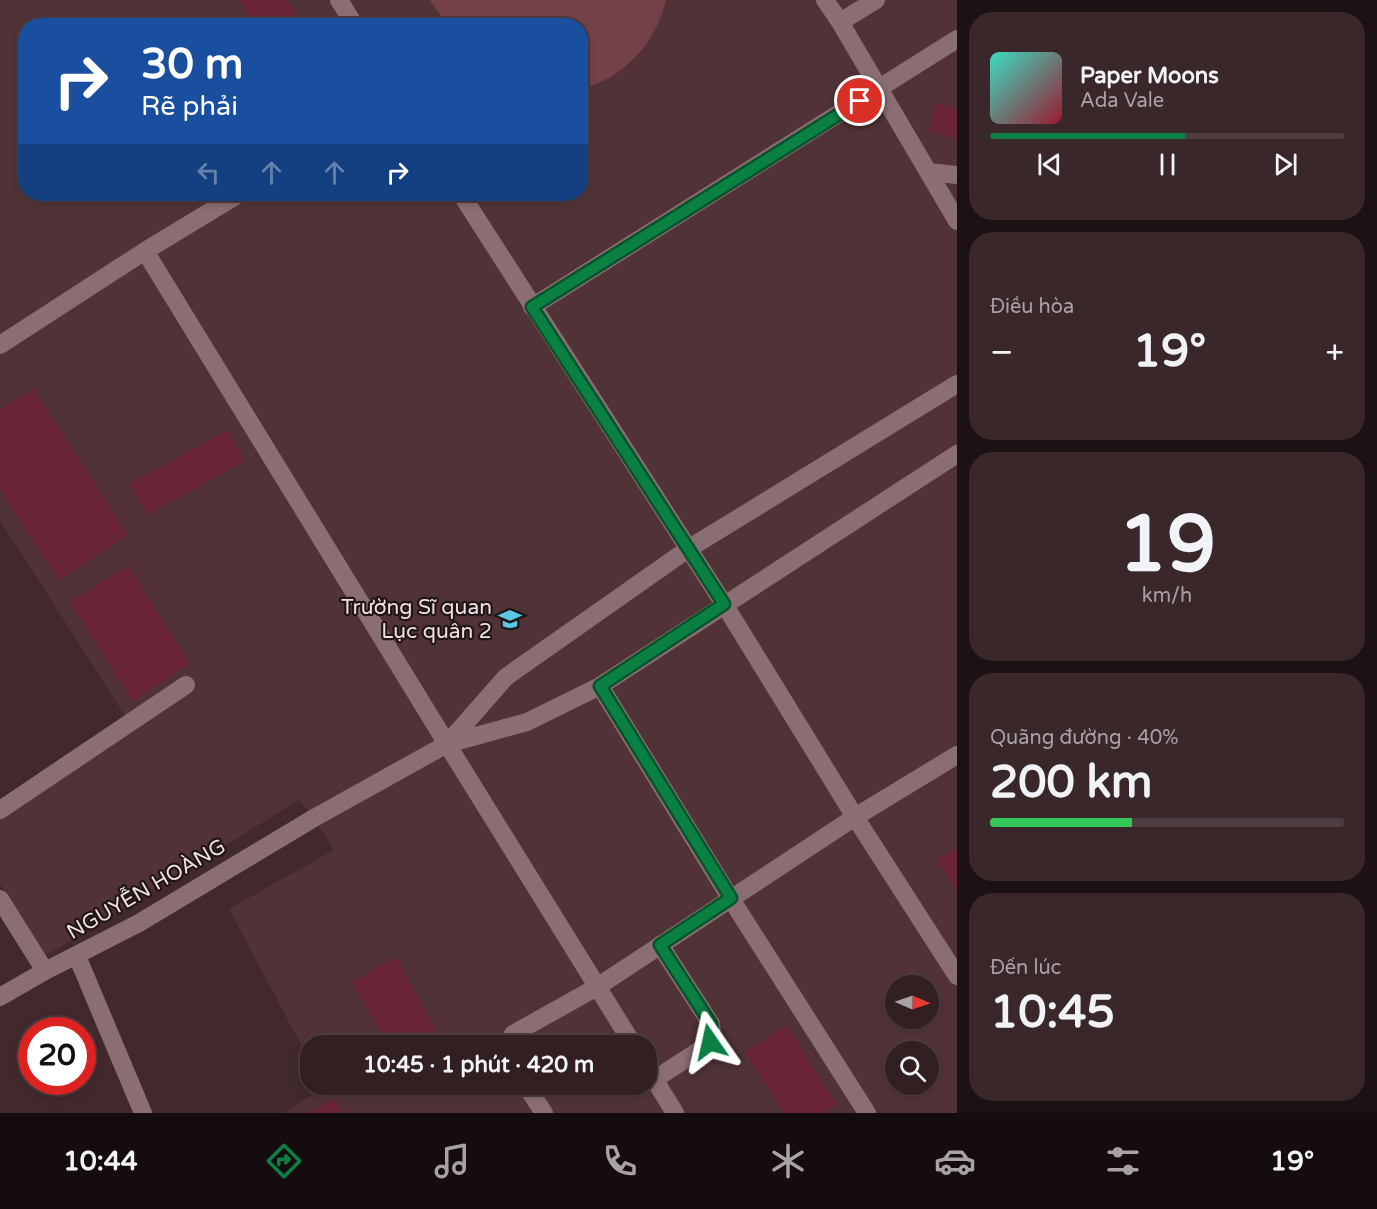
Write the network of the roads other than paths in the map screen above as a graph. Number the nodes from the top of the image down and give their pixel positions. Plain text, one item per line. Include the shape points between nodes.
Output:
1 (339, 0) edge
2 (825, 0) edge
3 (876, 0) edge
4 (350, 18) edge
5 (840, 22) junction
6 (957, 39) edge
7 (879, 88) junction
8 (929, 172) junction
9 (957, 175) edge
10 (227, 201) edge
11 (465, 201) edge
12 (957, 221) edge
13 (145, 251) junction
14 (532, 307) junction
15 (0, 345) edge
16 (957, 384) edge
17 (957, 454) edge
18 (688, 549) junction
19 (724, 604) junction
20 (186, 685) dead end
21 (600, 686) junction
22 (447, 744) junction
23 (957, 755) edge
24 (0, 810) edge
25 (855, 817) junction
26 (731, 898) junction
27 (0, 899) edge
28 (660, 945) junction
29 (77, 956) junction
30 (45, 971) junction
31 (957, 976) edge
32 (597, 987) junction
33 (0, 997) edge
34 (513, 1035) edge
35 (627, 1035) edge
36 (657, 1070) edge
37 (657, 1083) edge
38 (532, 1095) edge
39 (143, 1113) edge
40 (544, 1113) edge
41 (675, 1113) edge
42 (867, 1113) edge

1 - 4 street
2 - 5 street
3 - 5 street
5 - 7 street
6 - 7 street
7 - 8 street
7 - 14 street
8 - 9 street
8 - 12 street
10 - 13 street
11 - 14 street
13 - 15 street
13 - 22 street
14 - 18 street
16 - 18 street
17 - 19 street
18 - 19 street
18 - 22 street via 506,677
19 - 21 street
19 - 25 street
20 - 24 street
21 - 22 street via 527,722
21 - 26 street
22 - 29 street, NGUYỄN HOÀNG
22 - 32 street
23 - 25 street
25 - 26 street
25 - 31 street
26 - 28 street
26 - 42 street
27 - 30 street
28 - 32 street
28 - 36 street via 712,1030 710,1042 703,1048
29 - 30 street, NGUYỄN HOÀNG
29 - 39 street
30 - 33 street, NGUYỄN HOÀNG
32 - 34 street
32 - 35 street
37 - 41 street
38 - 40 street

